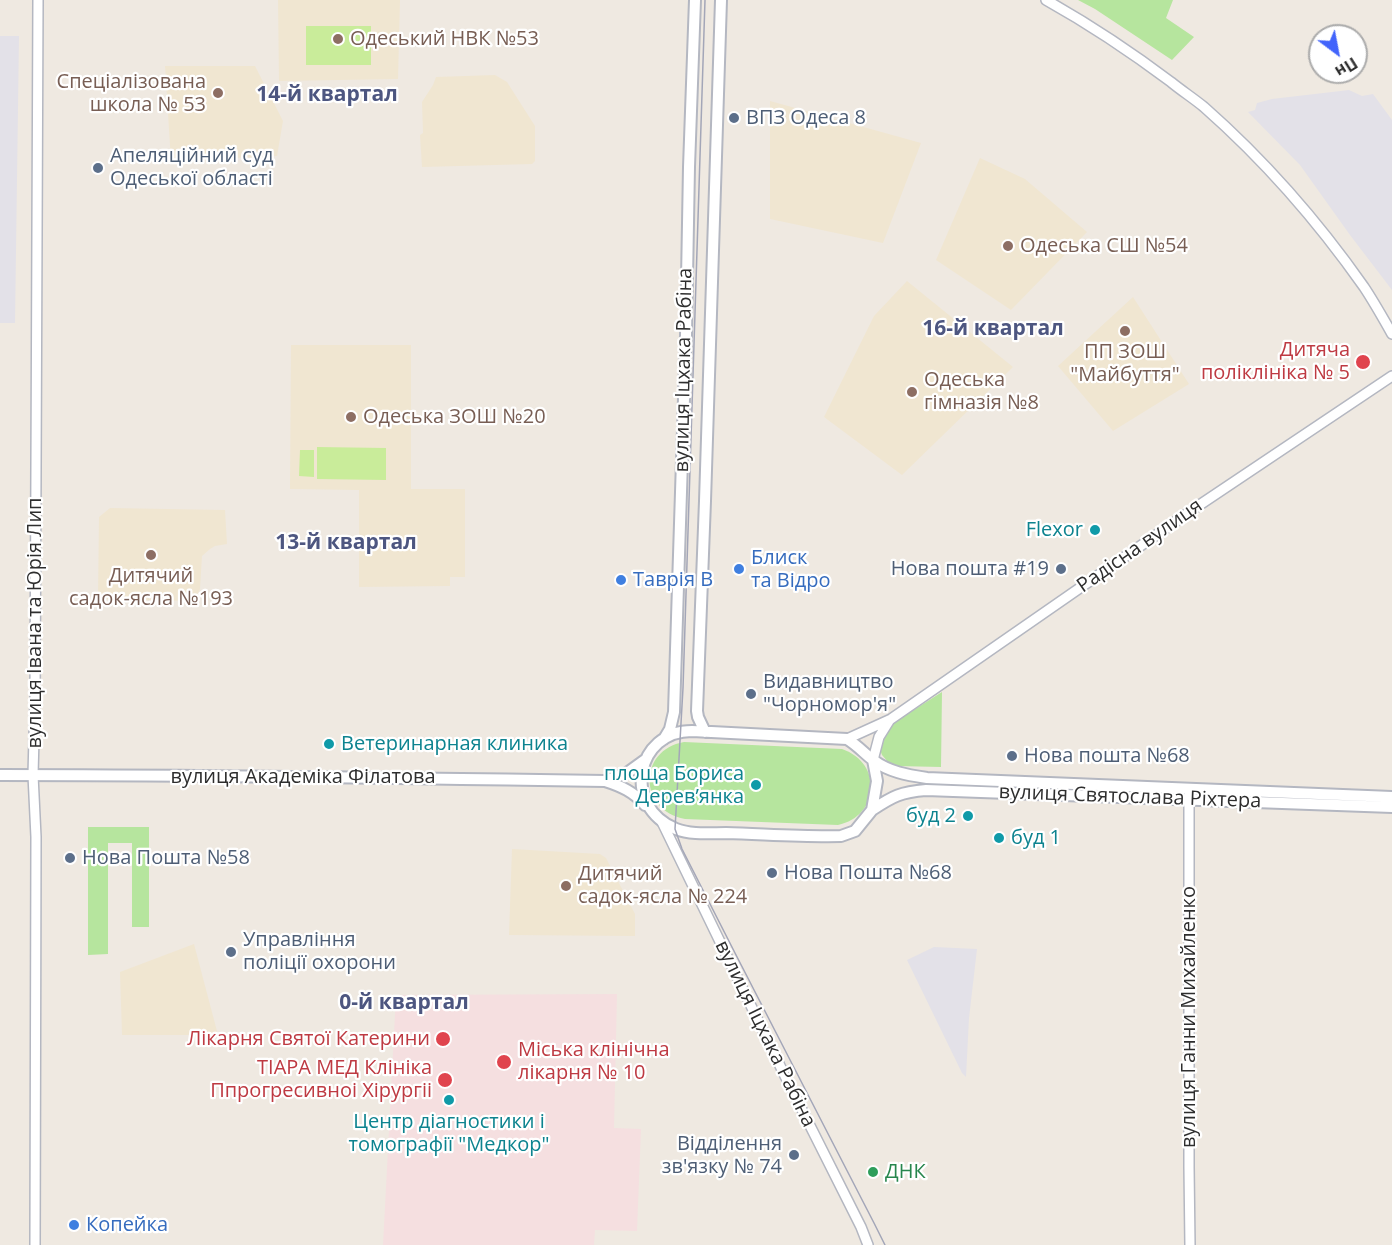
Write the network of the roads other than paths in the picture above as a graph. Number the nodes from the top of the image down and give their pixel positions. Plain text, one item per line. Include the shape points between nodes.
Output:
1 (38, 0) edge
2 (695, 0) edge
3 (721, 0) edge
4 (1046, 0) edge
5 (1392, 334) edge
6 (1392, 376) edge
7 (891, 719) junction
8 (705, 732) junction
9 (664, 739) junction
10 (847, 739) junction
11 (646, 759) junction
12 (873, 760) junction
13 (0, 775) edge
14 (33, 775) junction
15 (605, 781) junction
16 (1189, 794) junction
17 (1392, 797) edge
18 (1392, 807) edge
19 (872, 810) junction
20 (651, 812) junction
21 (662, 822) junction
22 (35, 1245) edge
23 (868, 1245) edge
24 (1190, 1245) edge

1 - 14 street, вулиця Івана та Юрія Лип
2 - 9 main road, вулиця Іцхака Рабіна via 674,712
3 - 8 main road, вулиця Іцхака Рабіна via 697,711
4 - 5 street via 1152,68 1203,107 1256,157 1341,257
6 - 7 street, Радісна вулиця
7 - 10 street, Радісна вулиця
7 - 12 street, Радісна вулиця via 879,737
8 - 9 main road via 685,731
8 - 10 main road
9 - 11 main road
10 - 12 main road
11 - 15 main road, вулиця Академіка Філатова via 627,773
11 - 20 main road via 641,786
12 - 16 main road, вулиця Святослава Ріхтера via 906,775 927,778
12 - 19 main road via 877,781
13 - 14 main road, вулиця Академіка Філатова
14 - 15 main road, вулиця Академіка Філатова
14 - 22 street, вулиця Івана та Юрія Лип
15 - 20 main road, вулиця Академіка Філатова via 637,796
16 - 17 main road, вулиця Святослава Ріхтера
16 - 18 main road, вулиця Святослава Ріхтера
16 - 19 main road, вулиця Святослава Ріхтера via 926,790 896,795
16 - 24 street, вулиця Ганни Михайленко
19 - 21 main road via 855,831 841,836 705,833 682,831
20 - 21 main road
21 - 23 street, вулиця Іцхака Рабіна

